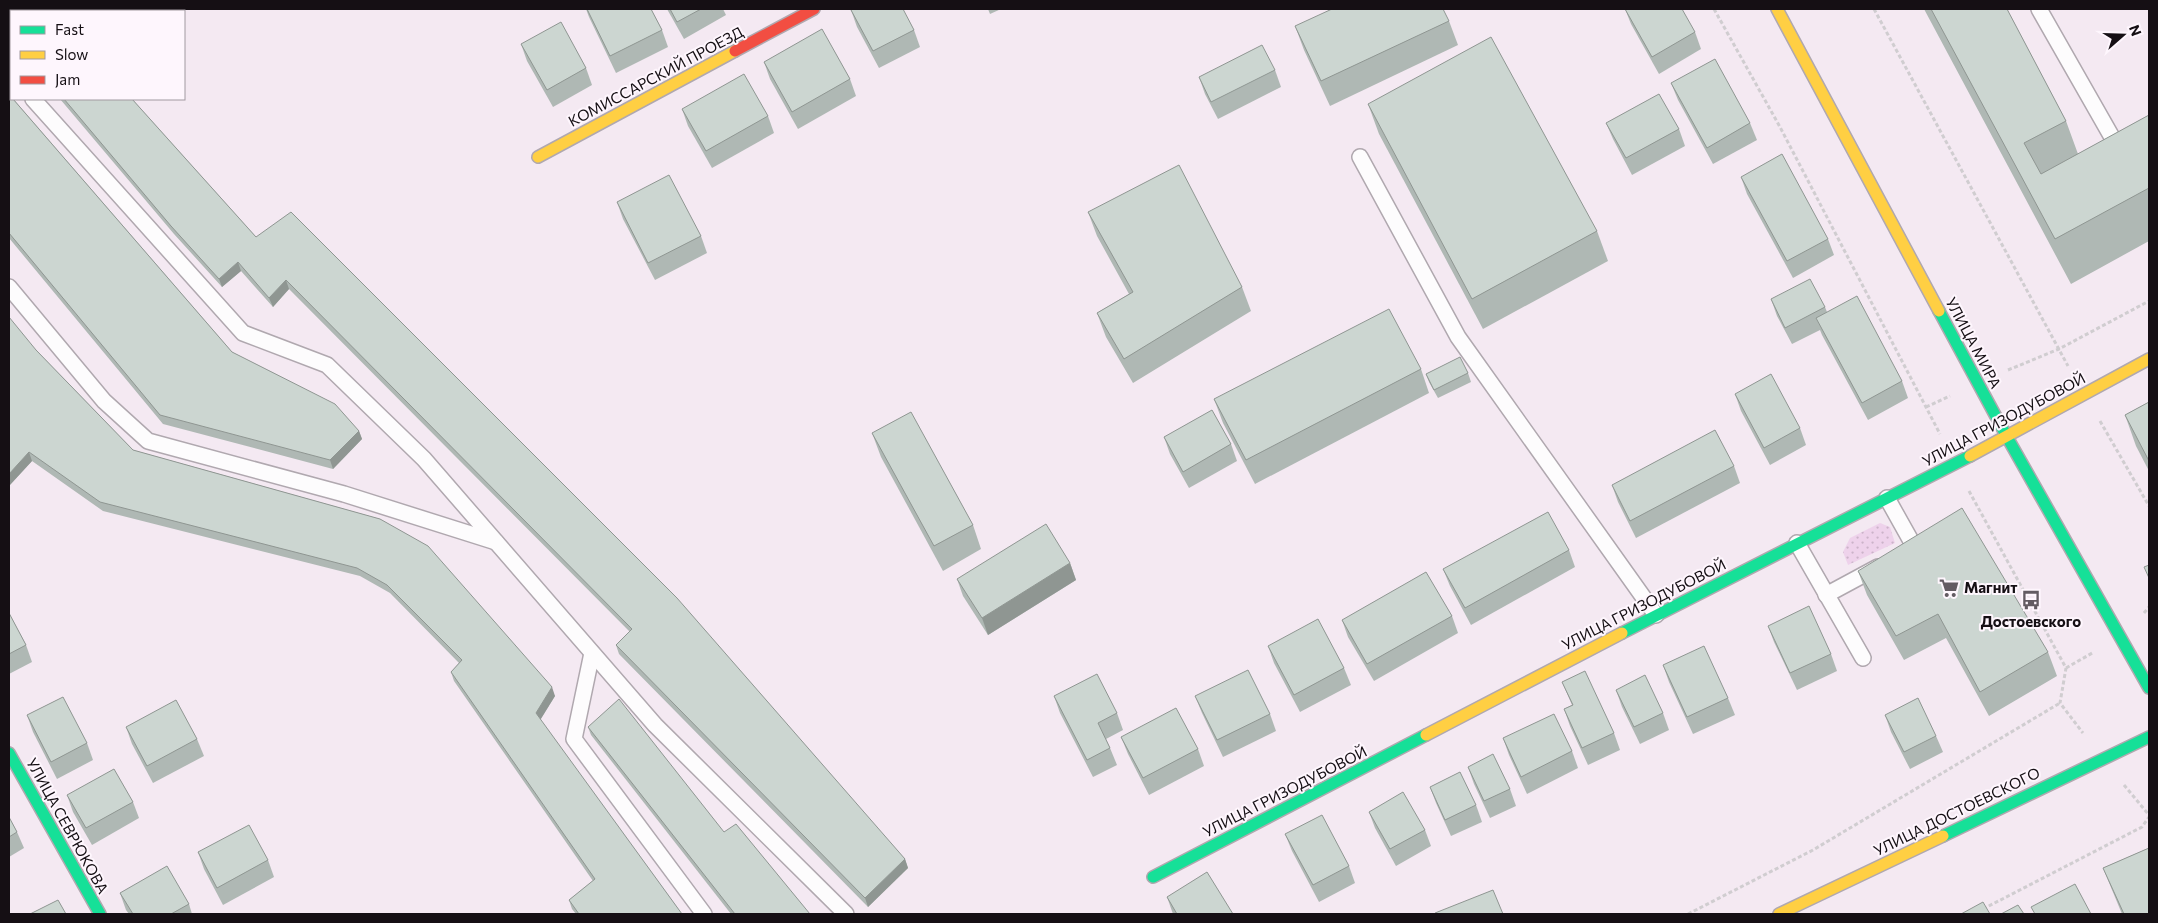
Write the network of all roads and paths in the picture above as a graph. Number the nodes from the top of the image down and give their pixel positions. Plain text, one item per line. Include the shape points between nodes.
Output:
1 (814, 9) edge
2 (1714, 9) edge
3 (1777, 9) edge
4 (1874, 9) edge
5 (2039, 9) edge
6 (34, 100) edge
7 (2149, 130) edge
8 (538, 157) dead end
9 (1360, 157) dead end
10 (9, 287) edge
11 (2149, 302) edge
12 (2060, 349) junction
13 (2149, 359) edge
14 (2084, 394) junction
15 (2007, 437) junction
16 (1955, 463) junction
17 (1887, 498) junction
18 (2149, 506) edge
19 (1929, 540) edge
20 (496, 542) junction
21 (1797, 543) junction
22 (1915, 548) junction
23 (1826, 594) junction
24 (1656, 615) junction
25 (592, 653) junction
26 (1863, 658) dead end
27 (2149, 688) edge
28 (2060, 703) junction
29 (2149, 737) edge
30 (9, 753) edge
31 (2103, 758) junction
32 (2149, 816) edge
33 (1153, 877) dead end
34 (1982, 910) edge
35 (100, 914) edge
36 (704, 914) edge
37 (846, 914) edge
38 (1688, 914) edge
39 (1779, 914) edge

1 - 8 street, КОМИССАРСКИЙ ПРОЕЗД
2 - 16 path via 1780,127
3 - 15 street, УЛИЦА МИРА
4 - 12 path
5 - 7 lane via 2117,146
6 - 20 lane via 243,333 327,365 424,459
9 - 24 lane via 1458,336
10 - 20 lane via 104,401 148,441 344,494
11 - 12 path
12 - 14 path
13 - 14 street, УЛИЦА ГРИЗОДУБОВОЙ
14 - 15 street, УЛИЦА ГРИЗОДУБОВОЙ
14 - 18 path
15 - 16 street, УЛИЦА ГРИЗОДУБОВОЙ
15 - 27 street, УЛИЦА МИРА
16 - 17 street, УЛИЦА ГРИЗОДУБОВОЙ
16 - 28 path via 2066,668
17 - 21 street, УЛИЦА ГРИЗОДУБОВОЙ
17 - 22 lane
19 - 22 lane
20 - 25 lane
21 - 23 lane
21 - 24 street, УЛИЦА ГРИЗОДУБОВОЙ
22 - 23 lane
23 - 26 lane
24 - 33 street, УЛИЦА ГРИЗОДУБОВОЙ
25 - 36 lane via 574,739
25 - 37 lane via 655,725
28 - 31 path
28 - 38 path via 1813,850
29 - 31 street, УЛИЦА ДОСТОЕВСКОГО
30 - 35 street, УЛИЦА СЕВРЮКОВА
31 - 32 path
31 - 39 street, УЛИЦА ДОСТОЕВСКОГО
32 - 34 path via 2142,827

